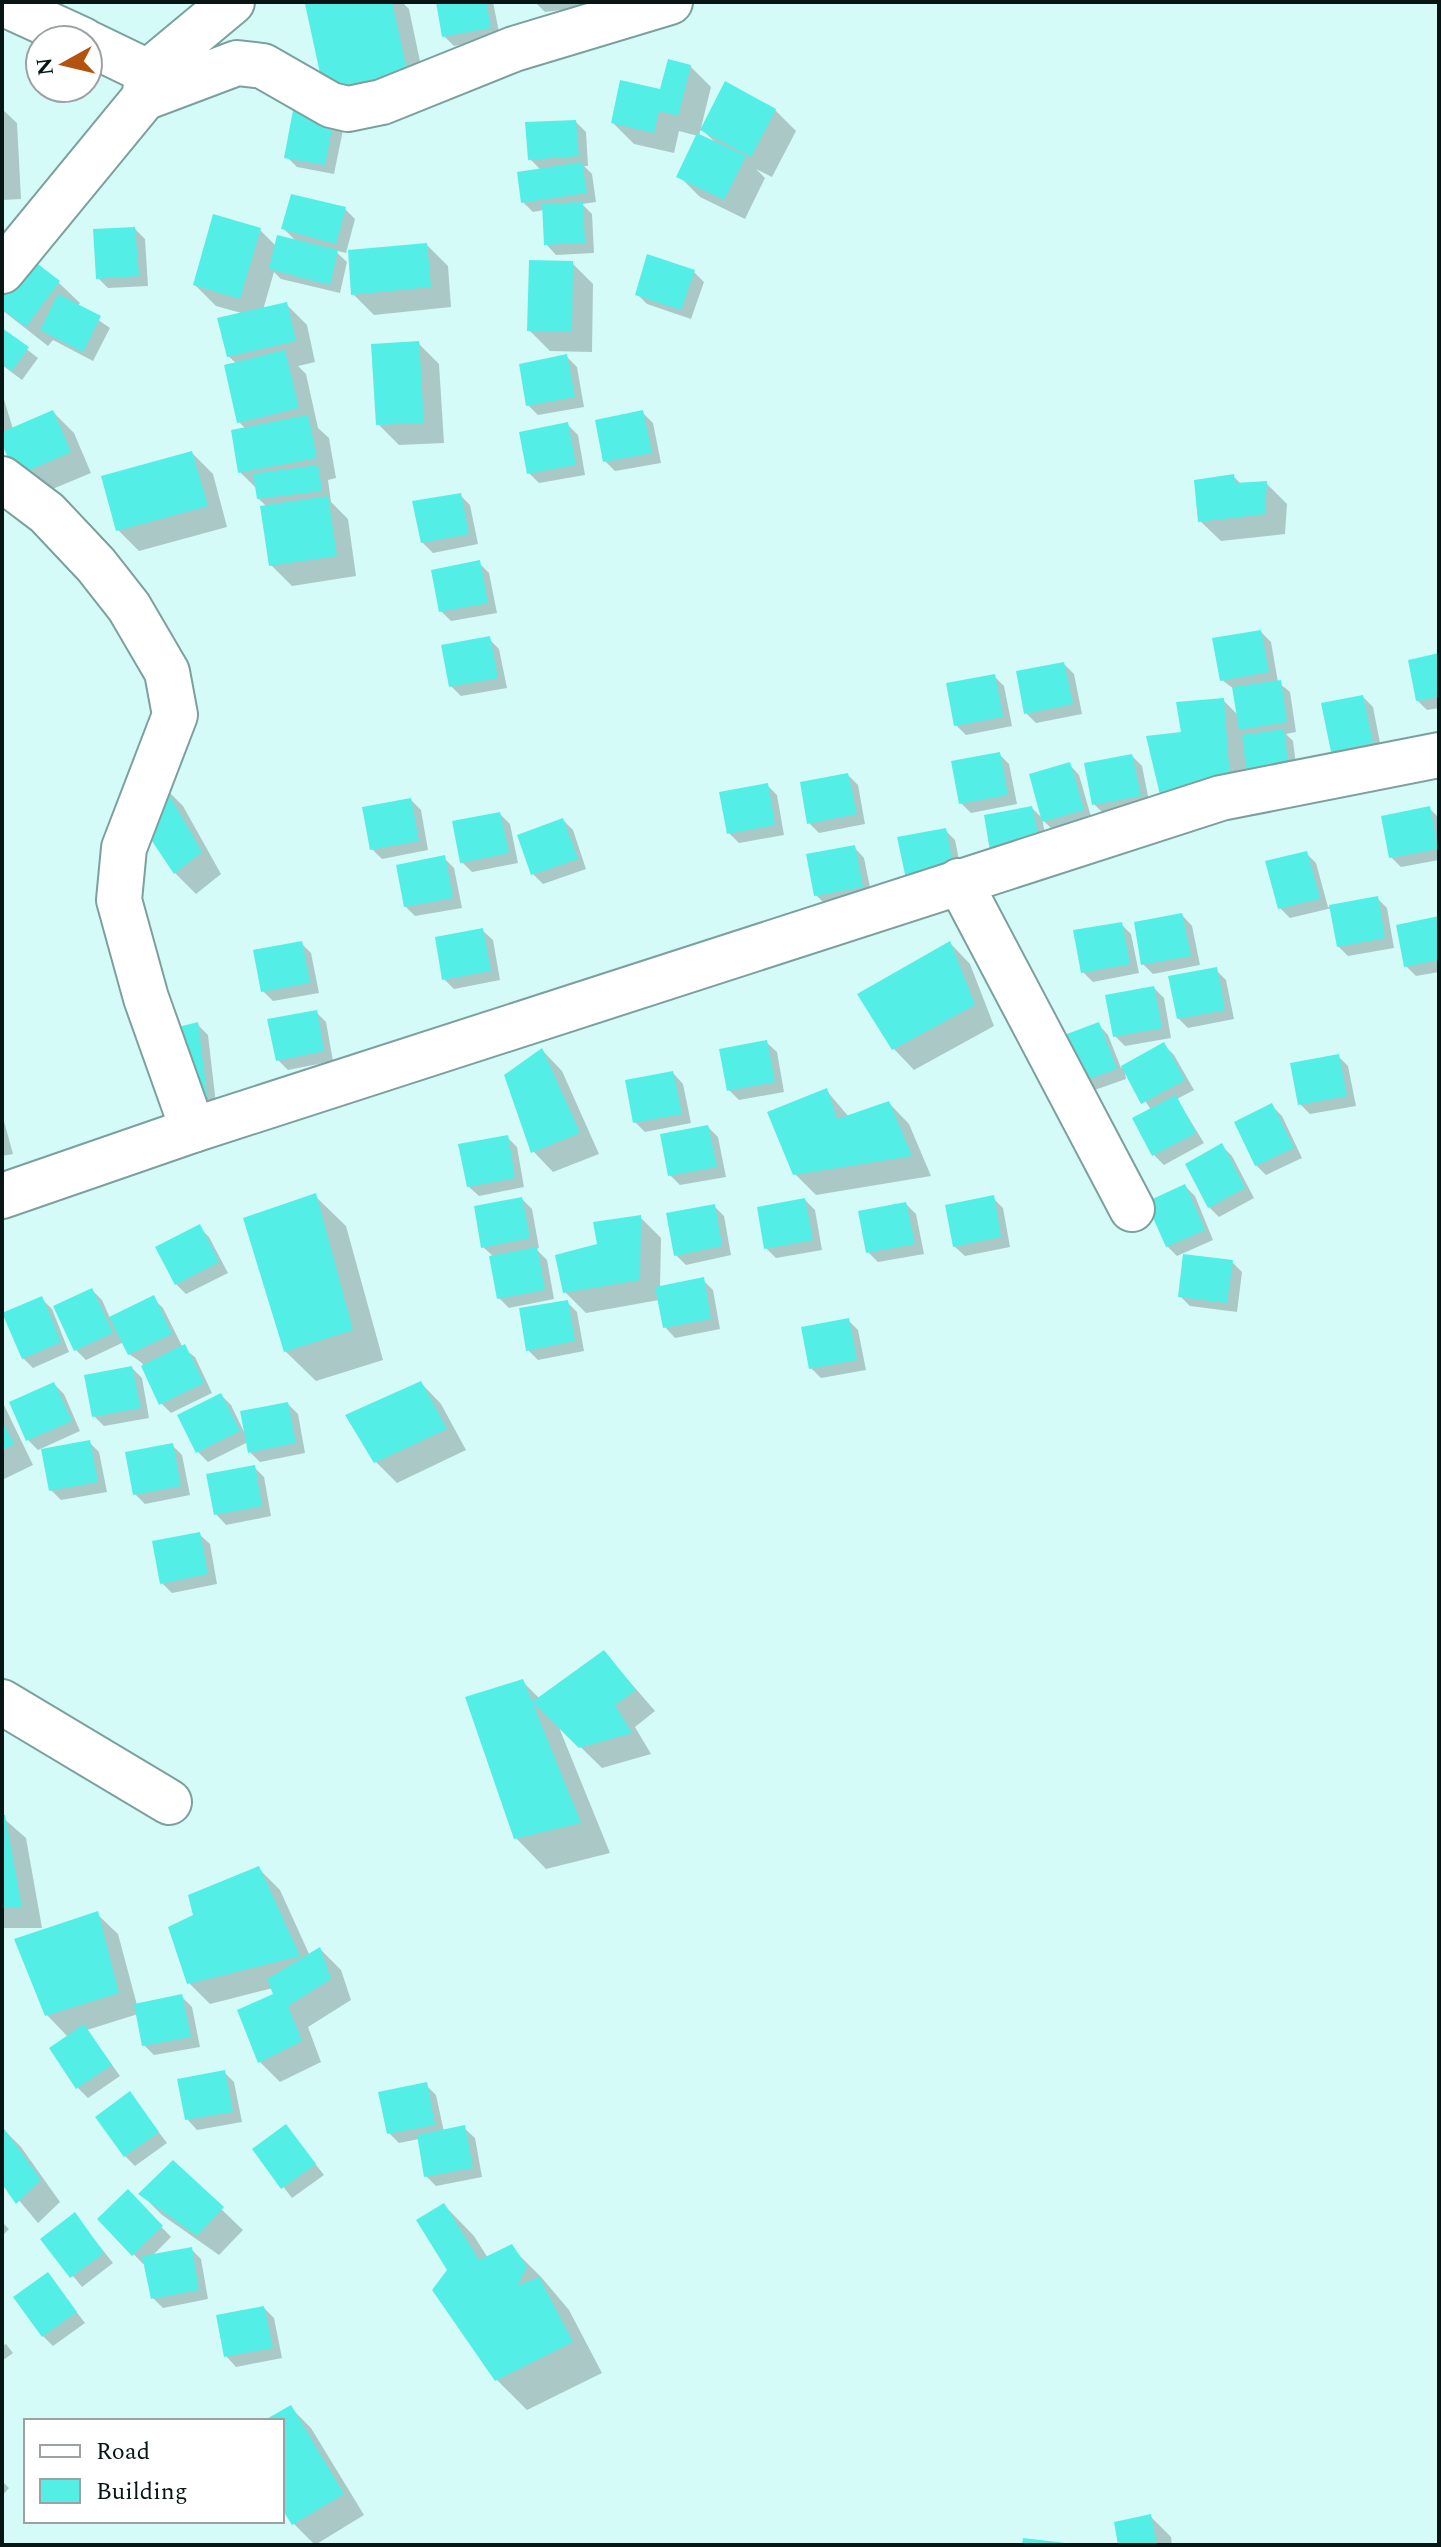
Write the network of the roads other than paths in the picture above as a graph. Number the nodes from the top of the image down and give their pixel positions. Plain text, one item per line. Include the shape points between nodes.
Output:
1 (232, 2) edge
2 (670, 2) edge
3 (2, 3) edge
4 (48, 24) edge
5 (104, 55) edge
6 (146, 85) junction
7 (2, 271) edge
8 (2, 479) edge
9 (1439, 755) edge
10 (959, 881) junction
11 (193, 1130) junction
12 (2, 1196) edge
13 (1132, 1209) dead end
14 (2, 1702) edge
15 (169, 1802) dead end

1 - 6 street
2 - 6 street via 514,49 382,102 348,109 331,105 263,66 237,63
3 - 4 street
5 - 6 street
6 - 7 street
8 - 11 street via 47,513 96,565 129,607 167,672 175,715 124,848 119,900 146,998
9 - 10 street via 1221,798
10 - 11 street
10 - 13 street
11 - 12 street
14 - 15 street

